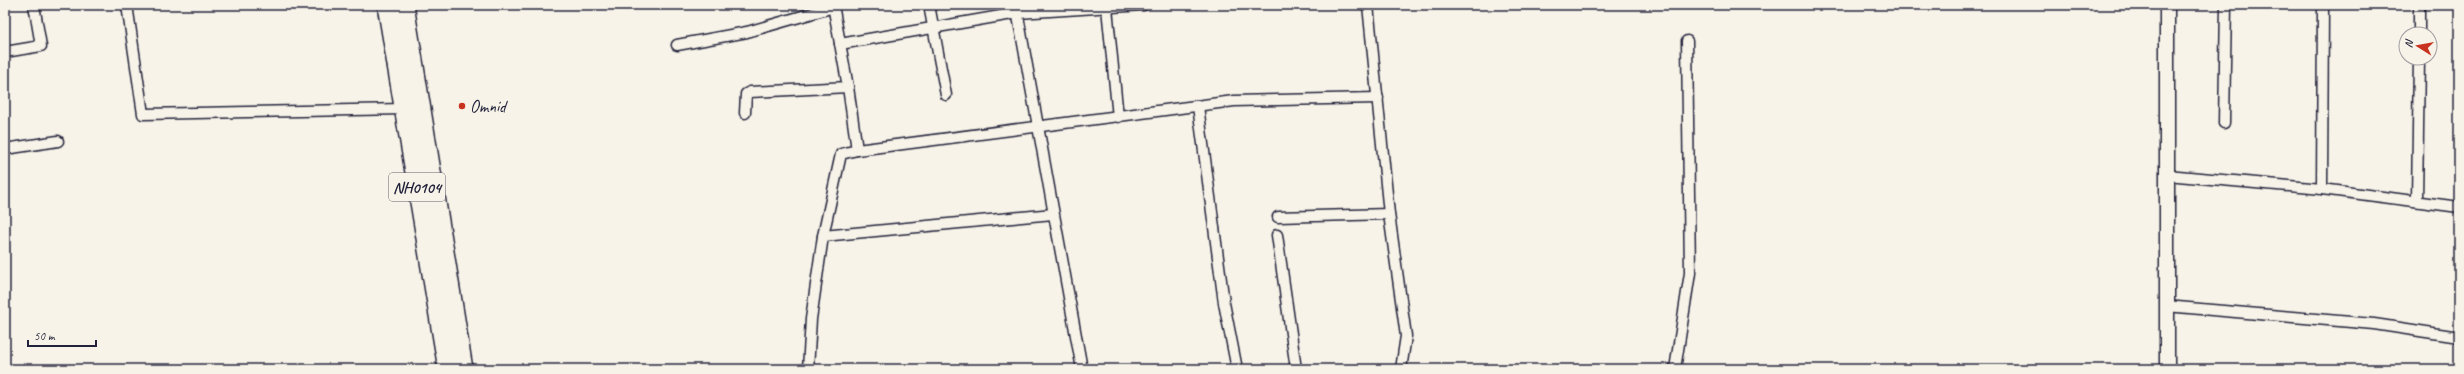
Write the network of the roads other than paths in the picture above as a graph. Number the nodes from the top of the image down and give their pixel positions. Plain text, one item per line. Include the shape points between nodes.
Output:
1 (34, 5) edge
2 (127, 5) edge
3 (388, 5) edge
4 (404, 5) edge
5 (929, 5) edge
6 (1144, 5) edge
7 (1368, 5) edge
8 (2167, 5) edge
9 (2226, 5) edge
10 (2323, 5) edge
11 (2419, 5) edge
12 (833, 6) edge
13 (1107, 8) junction
14 (1017, 9) edge
15 (2419, 26) edge
16 (933, 27) junction
17 (1687, 41) dead end
18 (840, 44) junction
19 (677, 45) dead end
20 (5, 52) edge
21 (2418, 66) edge
22 (848, 87) junction
23 (946, 95) dead end
24 (1378, 98) junction
25 (1198, 106) junction
26 (404, 108) junction
27 (745, 113) dead end
28 (1118, 117) junction
29 (2224, 123) dead end
30 (1037, 128) junction
31 (58, 141) dead end
32 (5, 149) edge
33 (857, 150) junction
34 (2167, 175) junction
35 (2322, 189) junction
36 (2417, 201) junction
37 (2459, 207) edge
38 (1053, 214) junction
39 (1389, 214) junction
40 (1278, 217) dead end
41 (1277, 235) dead end
42 (823, 236) junction
43 (2166, 306) junction
44 (2459, 337) edge
45 (448, 369) edge
46 (463, 369) edge
47 (808, 369) edge
48 (1082, 369) edge
49 (1236, 369) edge
50 (1296, 369) edge
51 (1401, 369) edge
52 (1675, 369) edge
53 (2167, 369) edge

1 - 20 street via 40,46
2 - 26 street via 144,114
3 - 26 highway, NH0104
4 - 46 highway, NH0104
5 - 16 street
6 - 13 street
7 - 24 street
8 - 34 street
9 - 29 street
10 - 35 street
11 - 15 street
12 - 18 street
12 - 19 street via 747,32
13 - 14 street
13 - 28 street
14 - 16 street
14 - 30 street
16 - 18 street
16 - 23 street
17 - 52 street via 1690,273
18 - 22 street
21 - 36 street
22 - 27 street via 750,92 746,94
22 - 33 street
24 - 25 street via 1234,101
24 - 39 street
25 - 28 street
25 - 49 street via 1224,303
26 - 45 highway, NH0104
28 - 30 street
30 - 33 street
30 - 38 street
31 - 32 street
33 - 42 street via 840,155
34 - 35 street
34 - 43 street
35 - 36 street
36 - 37 street
38 - 42 street
38 - 48 street
39 - 40 street
39 - 51 street via 1406,336
41 - 50 street
42 - 47 street via 811,320
43 - 44 street via 2374,324
43 - 53 street

